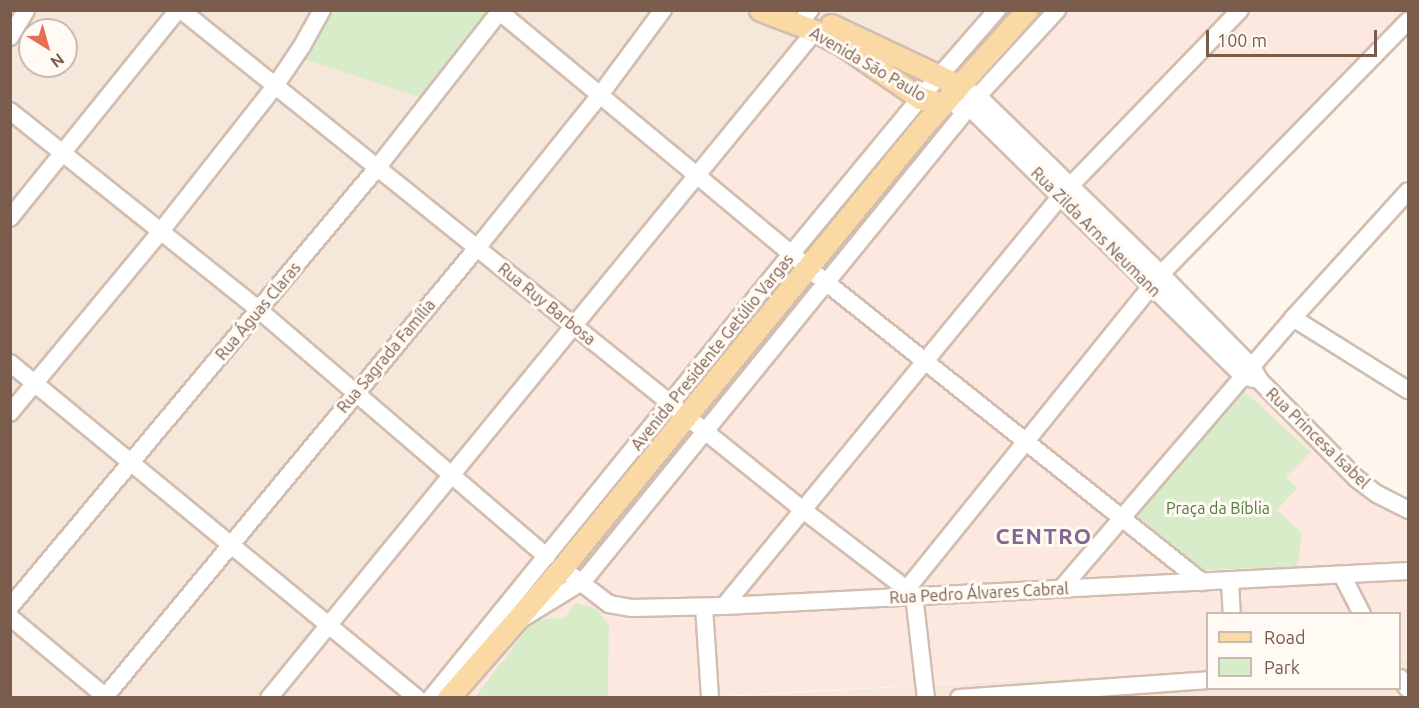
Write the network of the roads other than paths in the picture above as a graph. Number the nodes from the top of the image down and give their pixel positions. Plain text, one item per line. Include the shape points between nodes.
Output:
1 (26, 10) edge
2 (180, 10) edge
3 (322, 10) edge
4 (663, 10) edge
5 (760, 10) edge
6 (997, 10) edge
7 (1027, 10) edge
8 (1057, 10) edge
9 (1240, 10) edge
10 (500, 11) edge
11 (808, 16) edge
12 (1408, 21) edge
13 (10, 37) edge
14 (949, 80) junction
15 (275, 86) junction
16 (600, 95) junction
17 (920, 98) junction
18 (973, 101) junction
19 (942, 104) junction
20 (10, 111) edge
21 (64, 154) junction
22 (377, 168) junction
23 (697, 175) junction
24 (1065, 191) junction
25 (1408, 191) edge
26 (10, 218) edge
27 (161, 231) junction
28 (477, 248) junction
29 (792, 253) junction
30 (808, 267) junction
31 (1156, 280) junction
32 (828, 283) junction
33 (259, 310) junction
34 (1293, 318) junction
35 (574, 327) junction
36 (926, 361) junction
37 (10, 363) edge
38 (1252, 375) junction
39 (34, 383) junction
40 (1408, 390) edge
41 (355, 393) junction
42 (679, 410) junction
43 (10, 413) edge
44 (706, 433) junction
45 (1025, 440) junction
46 (132, 464) junction
47 (451, 474) junction
48 (803, 510) junction
49 (1408, 510) edge
50 (1121, 518) junction
51 (231, 545) junction
52 (554, 562) junction
53 (1408, 571) edge
54 (1342, 575) junction
55 (1230, 581) junction
56 (1202, 582) junction
57 (525, 583) junction
58 (580, 583) junction
59 (1061, 589) junction
60 (910, 593) junction
61 (724, 606) junction
62 (10, 607) edge
63 (698, 607) junction
64 (1232, 612) edge
65 (1361, 612) edge
66 (10, 617) edge
67 (516, 622) junction
68 (328, 624) junction
69 (497, 645) junction
70 (1206, 681) edge
71 (1174, 690) edge
72 (105, 697) edge
73 (982, 697) edge
74 (269, 698) edge
75 (417, 698) edge
76 (431, 698) edge
77 (448, 698) edge
78 (466, 698) edge
79 (698, 698) edge
80 (710, 698) edge
81 (926, 698) edge
82 (959, 698) edge

1 - 13 street
2 - 15 street, Rua Ruy Barbosa
2 - 21 street
3 - 15 street
4 - 16 street, Rua Sagrada Família
5 - 11 main road, Avenida São Paulo
6 - 14 street, Avenida Presidente Getúlio Vargas
7 - 14 main road, Avenida Presidente Getúlio Vargas
8 - 18 street, Avenida Presidente Getúlio Vargas
9 - 24 street
10 - 16 street
10 - 22 street, Rua Águas Claras
11 - 14 main road, Avenida São Paulo
11 - 17 main road, Avenida São Paulo via 843,46
11 - 23 street
12 - 31 street
14 - 17 street, Avenida Presidente Getúlio Vargas
14 - 18 street, Rua Zilda Arns Neumann
14 - 19 main road, Avenida Presidente Getúlio Vargas
15 - 22 street, Rua Ruy Barbosa
15 - 27 street
16 - 23 street
16 - 28 street, Rua Sagrada Família
17 - 19 main road, Avenida São Paulo
17 - 29 street, Avenida Presidente Getúlio Vargas
18 - 19 street
18 - 24 street, Rua Zilda Arns Neumann
18 - 32 street, Avenida Presidente Getúlio Vargas
19 - 30 main road, Avenida Presidente Getúlio Vargas
20 - 21 street, Rua Pedro Álvares Cabral
21 - 26 street
21 - 27 street, Rua Pedro Álvares Cabral
22 - 28 street, Rua Ruy Barbosa
22 - 33 street, Rua Águas Claras
23 - 29 street
23 - 35 street
24 - 31 street, Rua Zilda Arns Neumann
24 - 36 street
25 - 34 street
27 - 33 street, Rua Pedro Álvares Cabral
27 - 39 street
28 - 35 street, Rua Ruy Barbosa
28 - 41 street, Rua Sagrada Família
29 - 30 street
29 - 42 street, Avenida Presidente Getúlio Vargas
30 - 32 street
30 - 42 main road, Avenida Presidente Getúlio Vargas
31 - 38 street, Rua Zilda Arns Neumann
31 - 45 street
32 - 36 street
32 - 44 street, Avenida Presidente Getúlio Vargas
33 - 41 street, Rua Pedro Álvares Cabral
33 - 46 street, Rua Águas Claras
34 - 38 street
34 - 40 street
35 - 42 street, Rua Ruy Barbosa
35 - 47 street
36 - 45 street
36 - 48 street
37 - 39 street
38 - 49 street, Rua Princesa Isabel via 1357,479
38 - 50 street
39 - 43 street
39 - 46 street
41 - 47 street, Rua Pedro Álvares Cabral
41 - 51 street, Rua Sagrada Família
42 - 44 street, Rua Ruy Barbosa
42 - 52 main road, Avenida Presidente Getúlio Vargas
44 - 48 street, Rua Ruy Barbosa
44 - 58 street, Avenida Presidente Getúlio Vargas
45 - 50 street
45 - 60 street
46 - 51 street
46 - 62 street, Rua Águas Claras
47 - 52 street, Rua Pedro Álvares Cabral
47 - 68 street
48 - 60 street, Rua Ruy Barbosa
48 - 61 street
50 - 56 street
50 - 59 street
51 - 68 street
51 - 72 street, Rua Sagrada Família
52 - 57 street, Avenida Presidente Getúlio Vargas
52 - 58 street, Rua Pedro Álvares Cabral
52 - 67 main road, Avenida Presidente Getúlio Vargas
53 - 54 street, Rua Pedro Álvares Cabral
54 - 55 street, Rua Pedro Álvares Cabral
54 - 65 street
55 - 56 street, Rua Pedro Álvares Cabral
55 - 64 street
56 - 59 street, Rua Pedro Álvares Cabral
57 - 67 street
57 - 76 street, Avenida Presidente Getúlio Vargas
58 - 63 street, Rua Pedro Álvares Cabral via 618,607
58 - 67 street, Avenida Presidente Getúlio Vargas
59 - 60 street, Rua Pedro Álvares Cabral
60 - 61 street, Rua Pedro Álvares Cabral
60 - 81 street
61 - 63 street, Rua Pedro Álvares Cabral
63 - 79 street
63 - 80 street
66 - 72 street
67 - 69 main road, Avenida Presidente Getúlio Vargas
68 - 74 street
68 - 75 street
69 - 77 main road, Avenida Presidente Getúlio Vargas
69 - 78 main road, Avenida Presidente Getúlio Vargas
70 - 71 street
71 - 73 street
73 - 82 street

